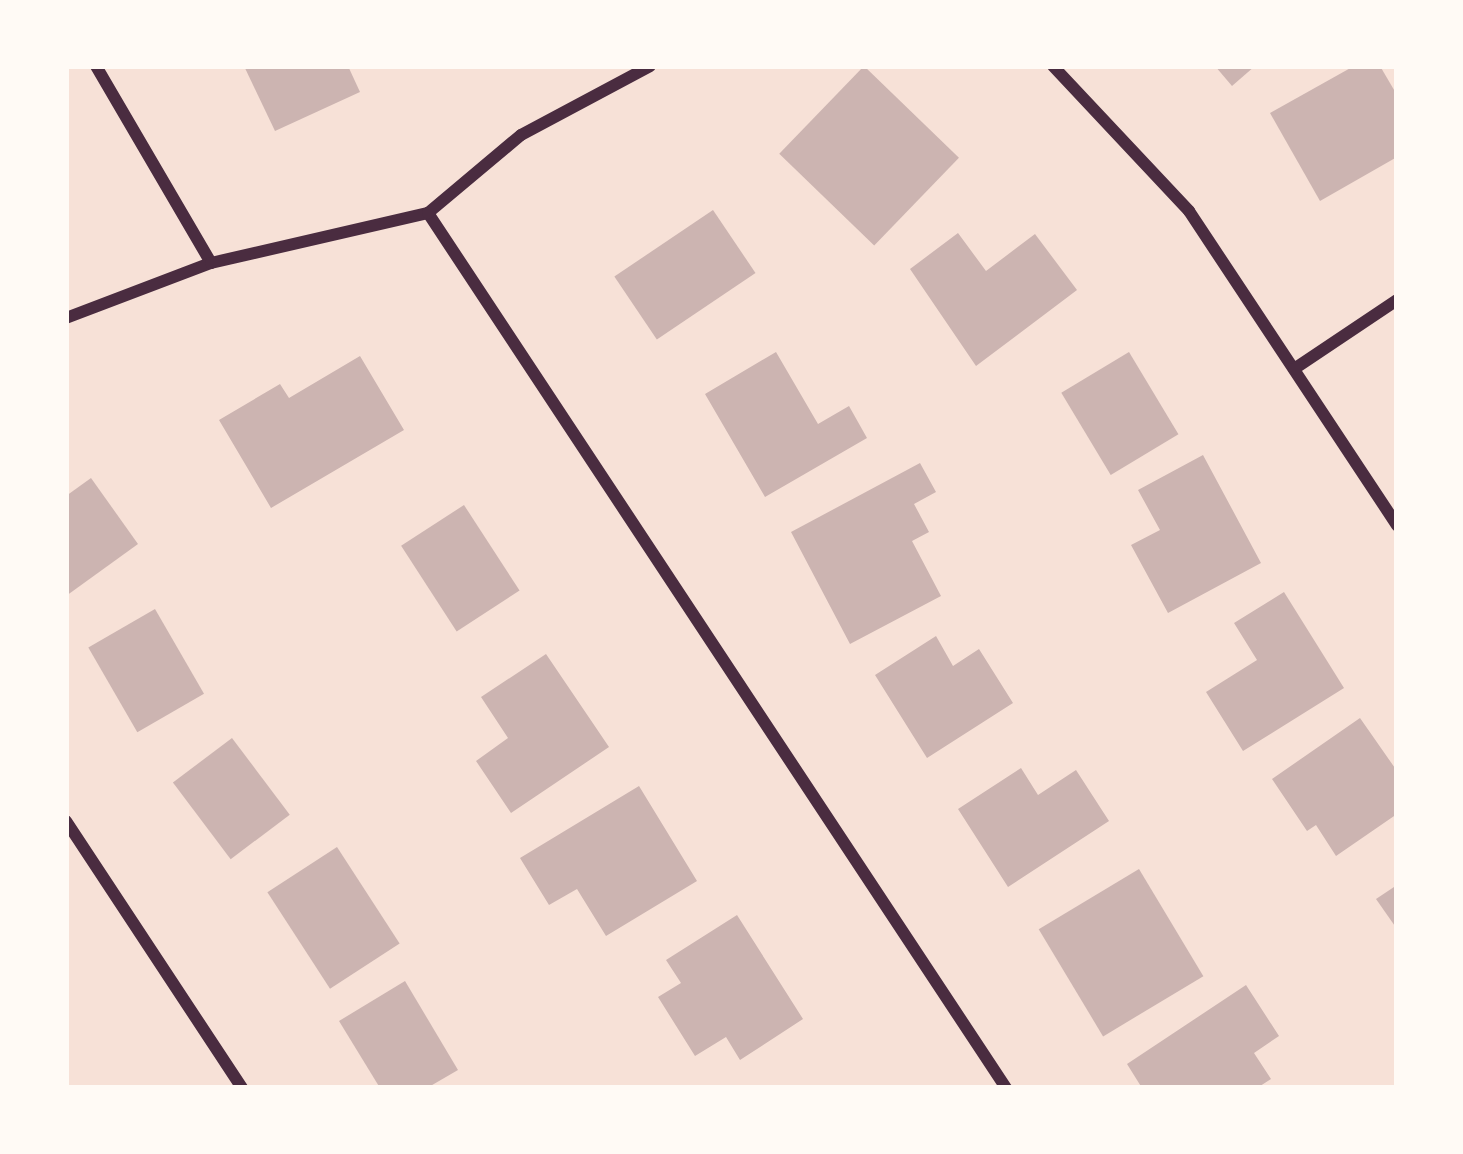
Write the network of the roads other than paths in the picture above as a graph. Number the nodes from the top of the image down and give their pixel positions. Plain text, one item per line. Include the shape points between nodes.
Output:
1 (96, 66) edge
2 (650, 66) edge
3 (1053, 66) edge
4 (428, 212) junction
5 (211, 262) junction
6 (1397, 300) edge
7 (66, 318) edge
8 (1294, 370) junction
9 (1397, 525) edge
10 (66, 821) edge
11 (242, 1088) edge
12 (1006, 1088) edge

1 - 5 street
2 - 4 street via 521,135
3 - 8 street via 1189,211
4 - 5 street
4 - 12 street
5 - 7 street
6 - 8 street
8 - 9 street
10 - 11 street

